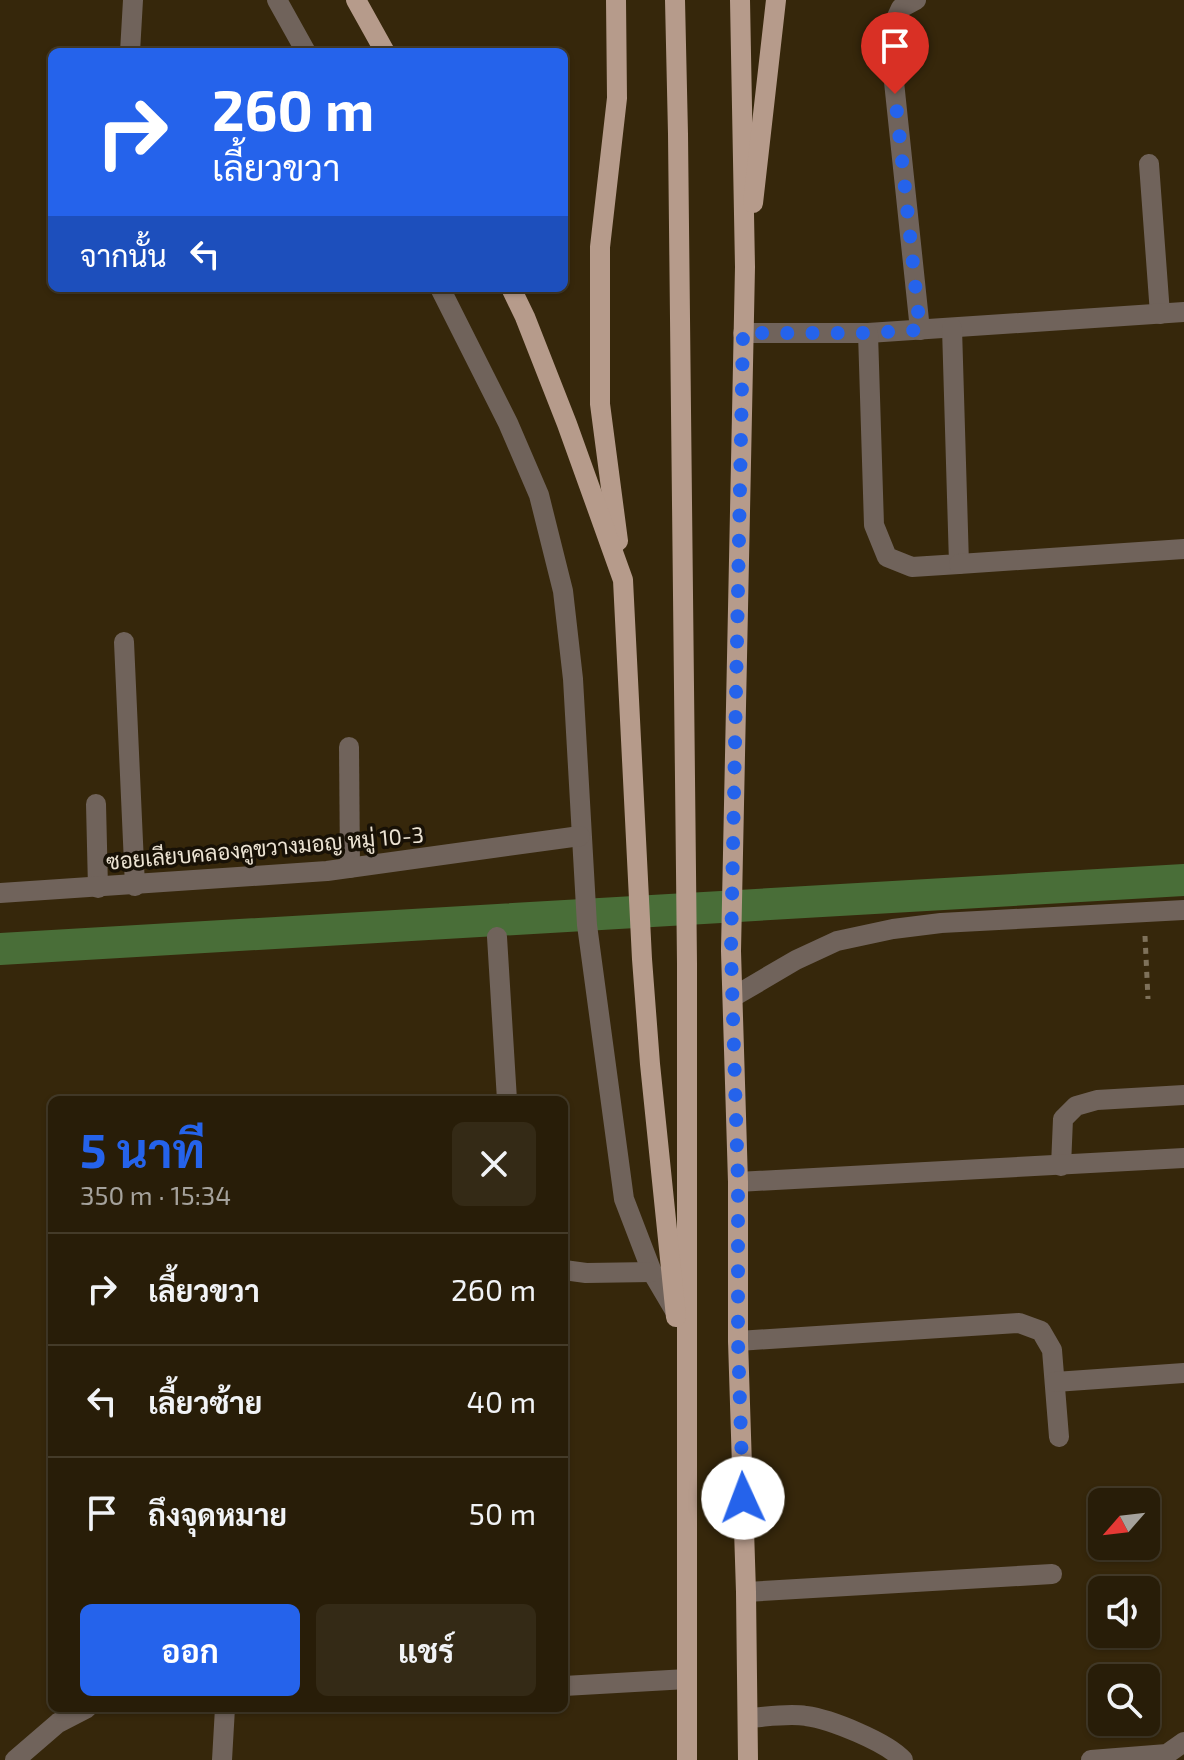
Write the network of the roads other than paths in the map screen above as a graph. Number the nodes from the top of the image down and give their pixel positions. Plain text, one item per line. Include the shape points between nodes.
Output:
1 (133, 0) edge
2 (277, 0) edge
3 (356, 0) edge
4 (616, 0) edge
5 (675, 0) edge
6 (740, 0) edge
7 (776, 0) edge
8 (916, 0) edge
9 (130, 48) edge
10 (304, 48) edge
11 (383, 48) edge
12 (1149, 164) dead end
13 (745, 267) junction
14 (442, 292) edge
15 (513, 292) edge
16 (1184, 312) edge
17 (1160, 314) junction
18 (952, 328) junction
19 (920, 330) junction
20 (743, 333) junction
21 (868, 333) junction
22 (1184, 549) edge
23 (959, 564) junction
24 (623, 580) junction
25 (124, 642) dead end
26 (349, 747) dead end
27 (96, 804) dead end
28 (580, 836) junction
29 (350, 868) junction
30 (135, 886) junction
31 (98, 888) junction
32 (0, 893) edge
33 (1184, 910) edge
34 (497, 937) dead end
35 (733, 997) junction
36 (1184, 1095) edge
37 (507, 1096) edge
38 (1184, 1158) edge
39 (1061, 1166) junction
40 (738, 1182) junction
41 (568, 1271) edge
42 (652, 1272) junction
43 (675, 1311) junction
44 (738, 1341) junction
45 (1184, 1373) edge
46 (1055, 1382) junction
47 (687, 1427) junction
48 (1059, 1437) dead end
49 (1052, 1574) dead end
50 (746, 1592) junction
51 (687, 1679) junction
52 (568, 1686) edge
53 (79, 1712) edge
54 (225, 1712) edge
55 (748, 1718) junction
56 (1184, 1742) edge
57 (15, 1760) edge
58 (222, 1760) edge
59 (687, 1760) edge
60 (748, 1760) edge
61 (903, 1760) edge
62 (1091, 1760) edge

1 - 9 street
2 - 10 street
3 - 11 main road
4 - 24 main road via 617,98 600,247 600,404
5 - 47 main road
6 - 13 main road
7 - 13 main road
8 - 19 street via 901,8 889,34
12 - 17 street
13 - 20 main road
14 - 28 street via 539,495 564,606 573,679
15 - 24 main road
16 - 17 street
17 - 18 street
18 - 19 street
18 - 23 street
19 - 21 street
20 - 21 street
20 - 35 main road
21 - 23 street via 874,525 887,557 912,567
22 - 23 street
24 - 43 main road via 642,959
25 - 30 street
26 - 29 street
27 - 31 street
28 - 29 street, ซอยเลียบคลองคูขวางมอญ หมู่ 10-3
28 - 42 street via 624,1199
29 - 30 street, ซอยเลียบคลองคูขวางมอญ หมู่ 10-3
30 - 31 street, ซอยเลียบคลองคูขวางมอญ หมู่ 10-3
31 - 32 street, ซอยเลียบคลองคูขวางมอญ หมู่ 10-3
33 - 35 street via 893,929 837,941
34 - 37 street
35 - 40 main road
36 - 39 street via 1076,1106 1063,1119
38 - 39 street
39 - 40 street
40 - 44 main road
41 - 42 street
42 - 43 street
43 - 47 main road
44 - 46 street via 1019,1323 1041,1331 1052,1350
44 - 50 main road
45 - 46 street
46 - 48 street
47 - 51 main road
49 - 50 street
50 - 55 main road
51 - 52 street
51 - 59 main road
53 - 57 street
54 - 58 street
55 - 60 main road
55 - 61 street via 806,1716 871,1738
56 - 62 street via 1167,1754

